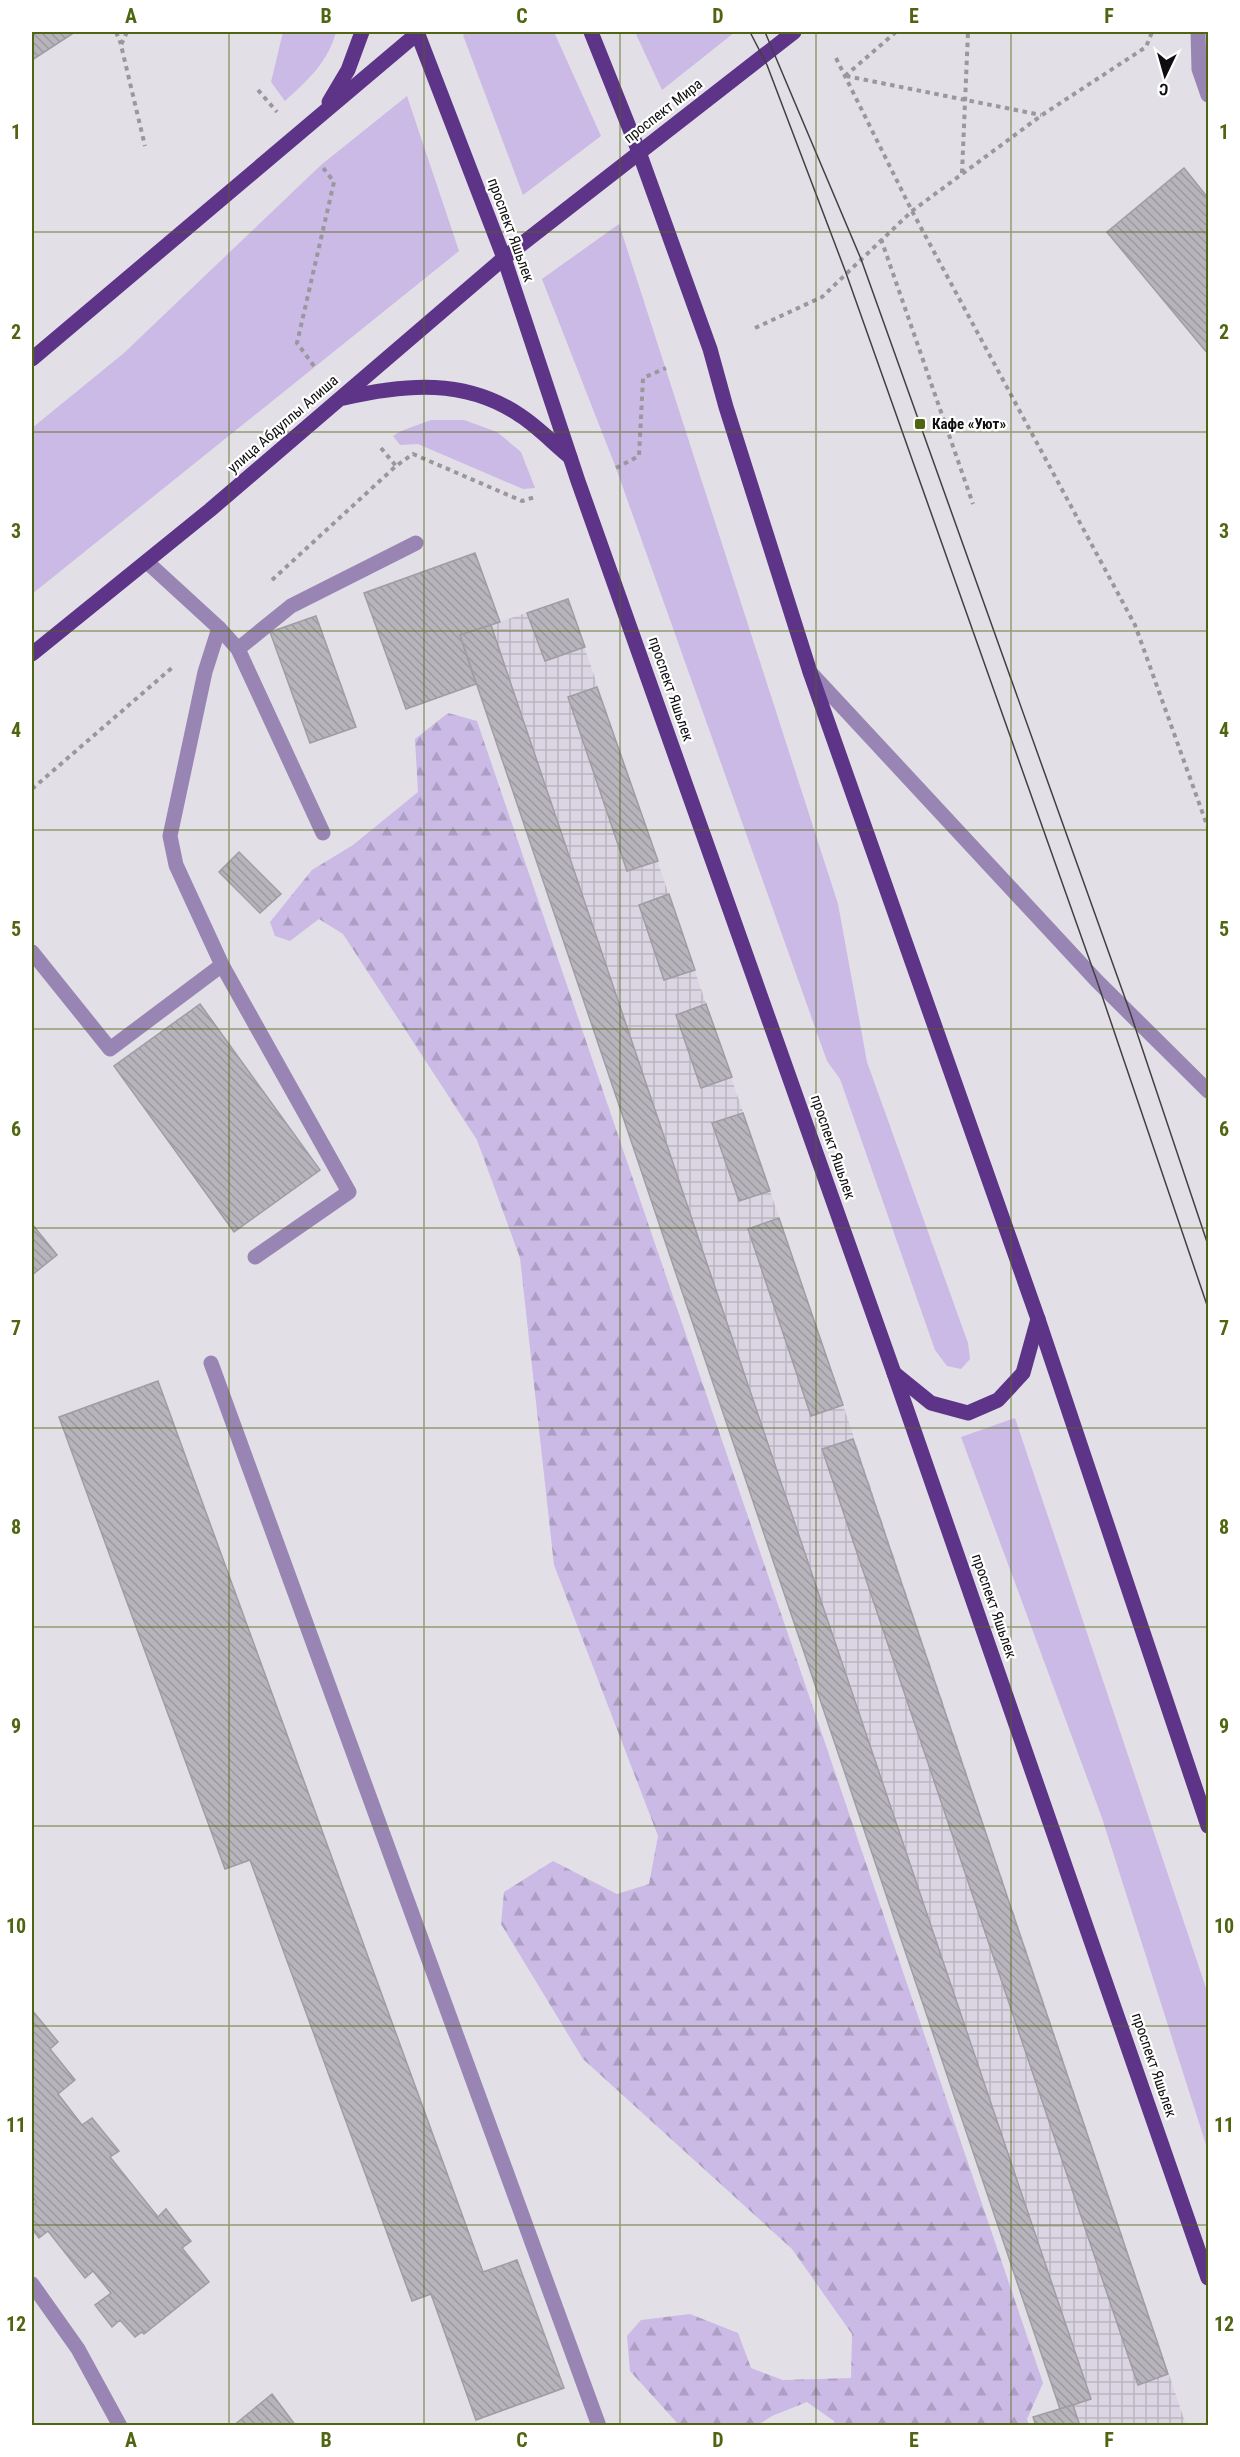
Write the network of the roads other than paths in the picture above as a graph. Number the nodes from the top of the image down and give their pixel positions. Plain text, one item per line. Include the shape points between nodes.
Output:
1 (362, 32) edge
2 (418, 32) edge
3 (591, 32) edge
4 (794, 32) edge
5 (1198, 32) edge
6 (1209, 95) edge
7 (321, 115) junction
8 (639, 152) junction
9 (555, 219) joint
10 (504, 258) junction
11 (32, 359) edge
12 (341, 399) junction
13 (570, 458) junction
14 (416, 543) dead end
15 (147, 562) junction
16 (219, 628) junction
17 (35, 649) edge
18 (238, 649) junction
19 (810, 672) junction
20 (323, 833) dead end
21 (32, 952) edge
22 (222, 964) junction
23 (1209, 1091) edge
24 (255, 1257) dead end
25 (1038, 1319) junction
26 (211, 1363) dead end
27 (894, 1373) junction
28 (1209, 1826) edge
29 (1209, 2278) edge
30 (32, 2284) edge
31 (120, 2426) edge
32 (599, 2426) edge

1 - 7 main road via 348,70
2 - 7 main road
2 - 10 main road, проспект Яшьлек
3 - 8 main road
4 - 8 main road, проспект Мира
5 - 6 street via 1199,69
7 - 11 main road
8 - 9 main road, проспект Мира
8 - 19 main road via 710,349
9 - 10 main road, улица Абдуллы Алиша
10 - 12 main road, улица Абдуллы Алиша
10 - 13 main road, проспект Яшьлек
12 - 13 main road via 413,386 457,389 486,397 521,415
12 - 15 main road, улица Абдуллы Алиша
13 - 27 main road, проспект Яшьлек
14 - 18 street via 291,606
15 - 16 street
15 - 17 main road, улица Абдуллы Алиша
16 - 18 street
16 - 22 street via 205,672 170,836 176,865
18 - 20 street
19 - 23 street via 1097,981
19 - 25 main road
21 - 22 street via 110,1049
22 - 24 street via 349,1192
25 - 27 main road via 1023,1373 998,1400 968,1413 931,1402
25 - 28 main road
26 - 32 street
27 - 29 main road, проспект Яшьлек
30 - 31 street via 78,2349

